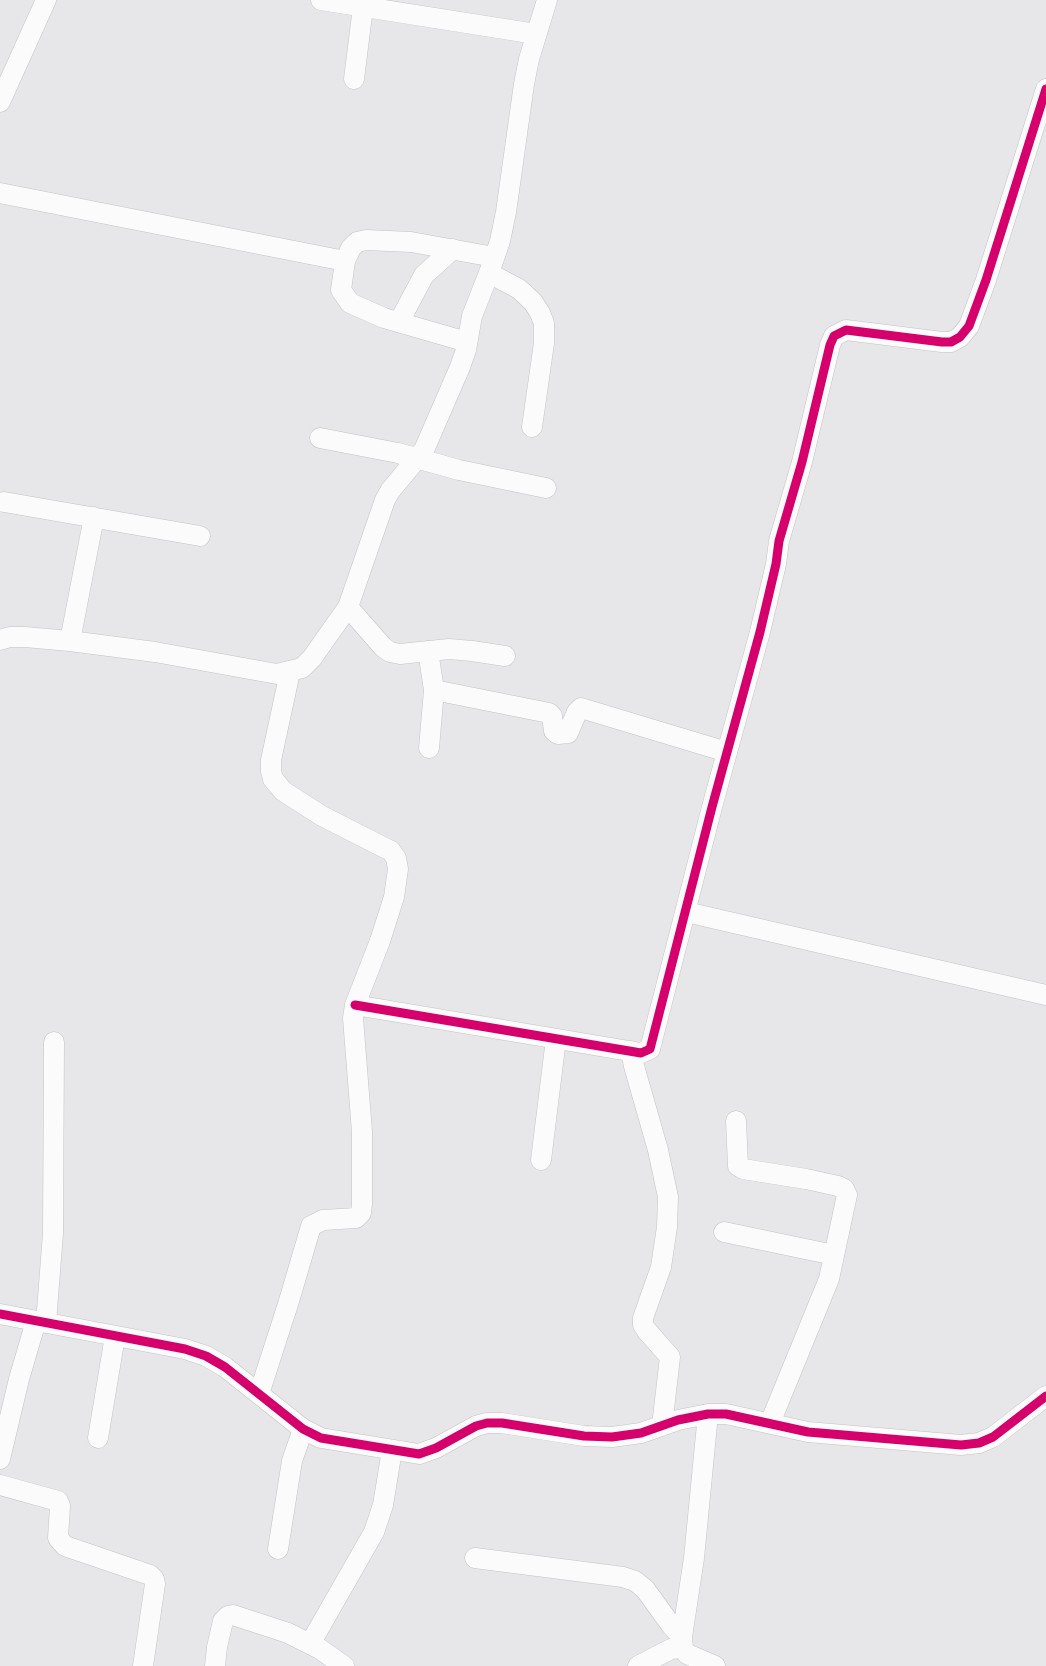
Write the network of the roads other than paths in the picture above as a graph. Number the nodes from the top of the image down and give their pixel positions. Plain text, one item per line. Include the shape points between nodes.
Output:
1 (46, 0) edge
2 (321, 0) edge
3 (546, 0) edge
4 (363, 7) junction
5 (536, 34) junction
6 (354, 79) dead end
7 (1046, 89) edge
8 (0, 102) edge
9 (0, 193) edge
10 (453, 249) junction
11 (345, 261) junction
12 (492, 265) junction
13 (399, 322) junction
14 (467, 342) junction
15 (532, 427) dead end
16 (320, 438) dead end
17 (417, 458) junction
18 (546, 488) dead end
19 (4, 502) dead end
20 (94, 518) junction
21 (200, 536) dead end
22 (348, 607) junction
23 (0, 640) edge
24 (70, 641) junction
25 (428, 651) junction
26 (505, 656) dead end
27 (290, 672) junction
28 (434, 690) junction
29 (429, 748) dead end
30 (727, 752) junction
31 (686, 912) junction
32 (1046, 995) edge
33 (355, 1005) junction
34 (556, 1039) junction
35 (54, 1042) dead end
36 (631, 1051) junction
37 (736, 1121) dead end
38 (541, 1160) dead end
39 (724, 1232) dead end
40 (834, 1255) junction
41 (0, 1314) edge
42 (41, 1322) junction
43 (115, 1336) junction
44 (259, 1394) junction
45 (1046, 1396) edge
46 (708, 1414) junction
47 (770, 1424) junction
48 (662, 1426) junction
49 (303, 1429) junction
50 (98, 1438) dead end
51 (392, 1450) junction
52 (0, 1459) edge
53 (0, 1485) edge
54 (278, 1550) dead end
55 (475, 1558) dead end
56 (683, 1642) junction
57 (310, 1644) junction
58 (705, 1664) edge
59 (143, 1666) edge
60 (215, 1666) edge
61 (344, 1666) edge
62 (638, 1666) edge

1 - 8 street
2 - 4 street
3 - 5 street
4 - 5 street
4 - 6 street
5 - 12 street via 524,84 506,212
7 - 30 street via 982,289 969,326 960,337 942,342 846,330 834,336
9 - 11 street
10 - 11 street via 366,240 357,242
10 - 12 street
10 - 13 street via 424,275
11 - 13 street via 341,290 350,303
12 - 14 street via 471,316
12 - 15 street via 537,307 544,323
13 - 14 street
14 - 17 street via 428,442
16 - 17 street
17 - 18 street
17 - 22 street via 385,500
19 - 20 street
20 - 21 street
20 - 24 street
22 - 25 street via 390,652
22 - 27 street via 312,658 302,668
23 - 24 street via 25,637
24 - 27 street via 277,674
25 - 26 street via 449,649
25 - 28 street
27 - 33 street via 271,760 273,778 283,791 322,816 383,845 396,858 394,897
28 - 29 street
28 - 30 street via 549,713 558,734 568,733 582,708
30 - 31 street
31 - 32 street
31 - 36 street via 650,1049 641,1053
33 - 34 street
33 - 44 street via 354,1042 362,1132 361,1213 356,1218 323,1220 311,1226
34 - 36 street
34 - 38 street
35 - 42 street via 53,1233
36 - 48 street via 668,1197 661,1267 643,1318 643,1326 670,1357
37 - 40 street via 738,1166 844,1189 847,1204
39 - 40 street
40 - 47 street via 819,1306
41 - 42 street
42 - 43 street
42 - 52 street via 19,1379
43 - 44 street via 206,1356
43 - 50 street
44 - 49 street
45 - 47 street via 993,1437 961,1445 808,1432
46 - 47 street
46 - 48 street
46 - 56 street
48 - 51 street via 612,1437 487,1423 419,1454
49 - 51 street via 321,1438
49 - 54 street via 292,1461
51 - 57 street via 380,1518
53 - 59 street via 58,1502 58,1538 65,1546 154,1579
55 - 56 street via 635,1581
56 - 58 street via 687,1654
56 - 62 street
57 - 60 street via 288,1633 228,1616 223,1621
57 - 61 street

